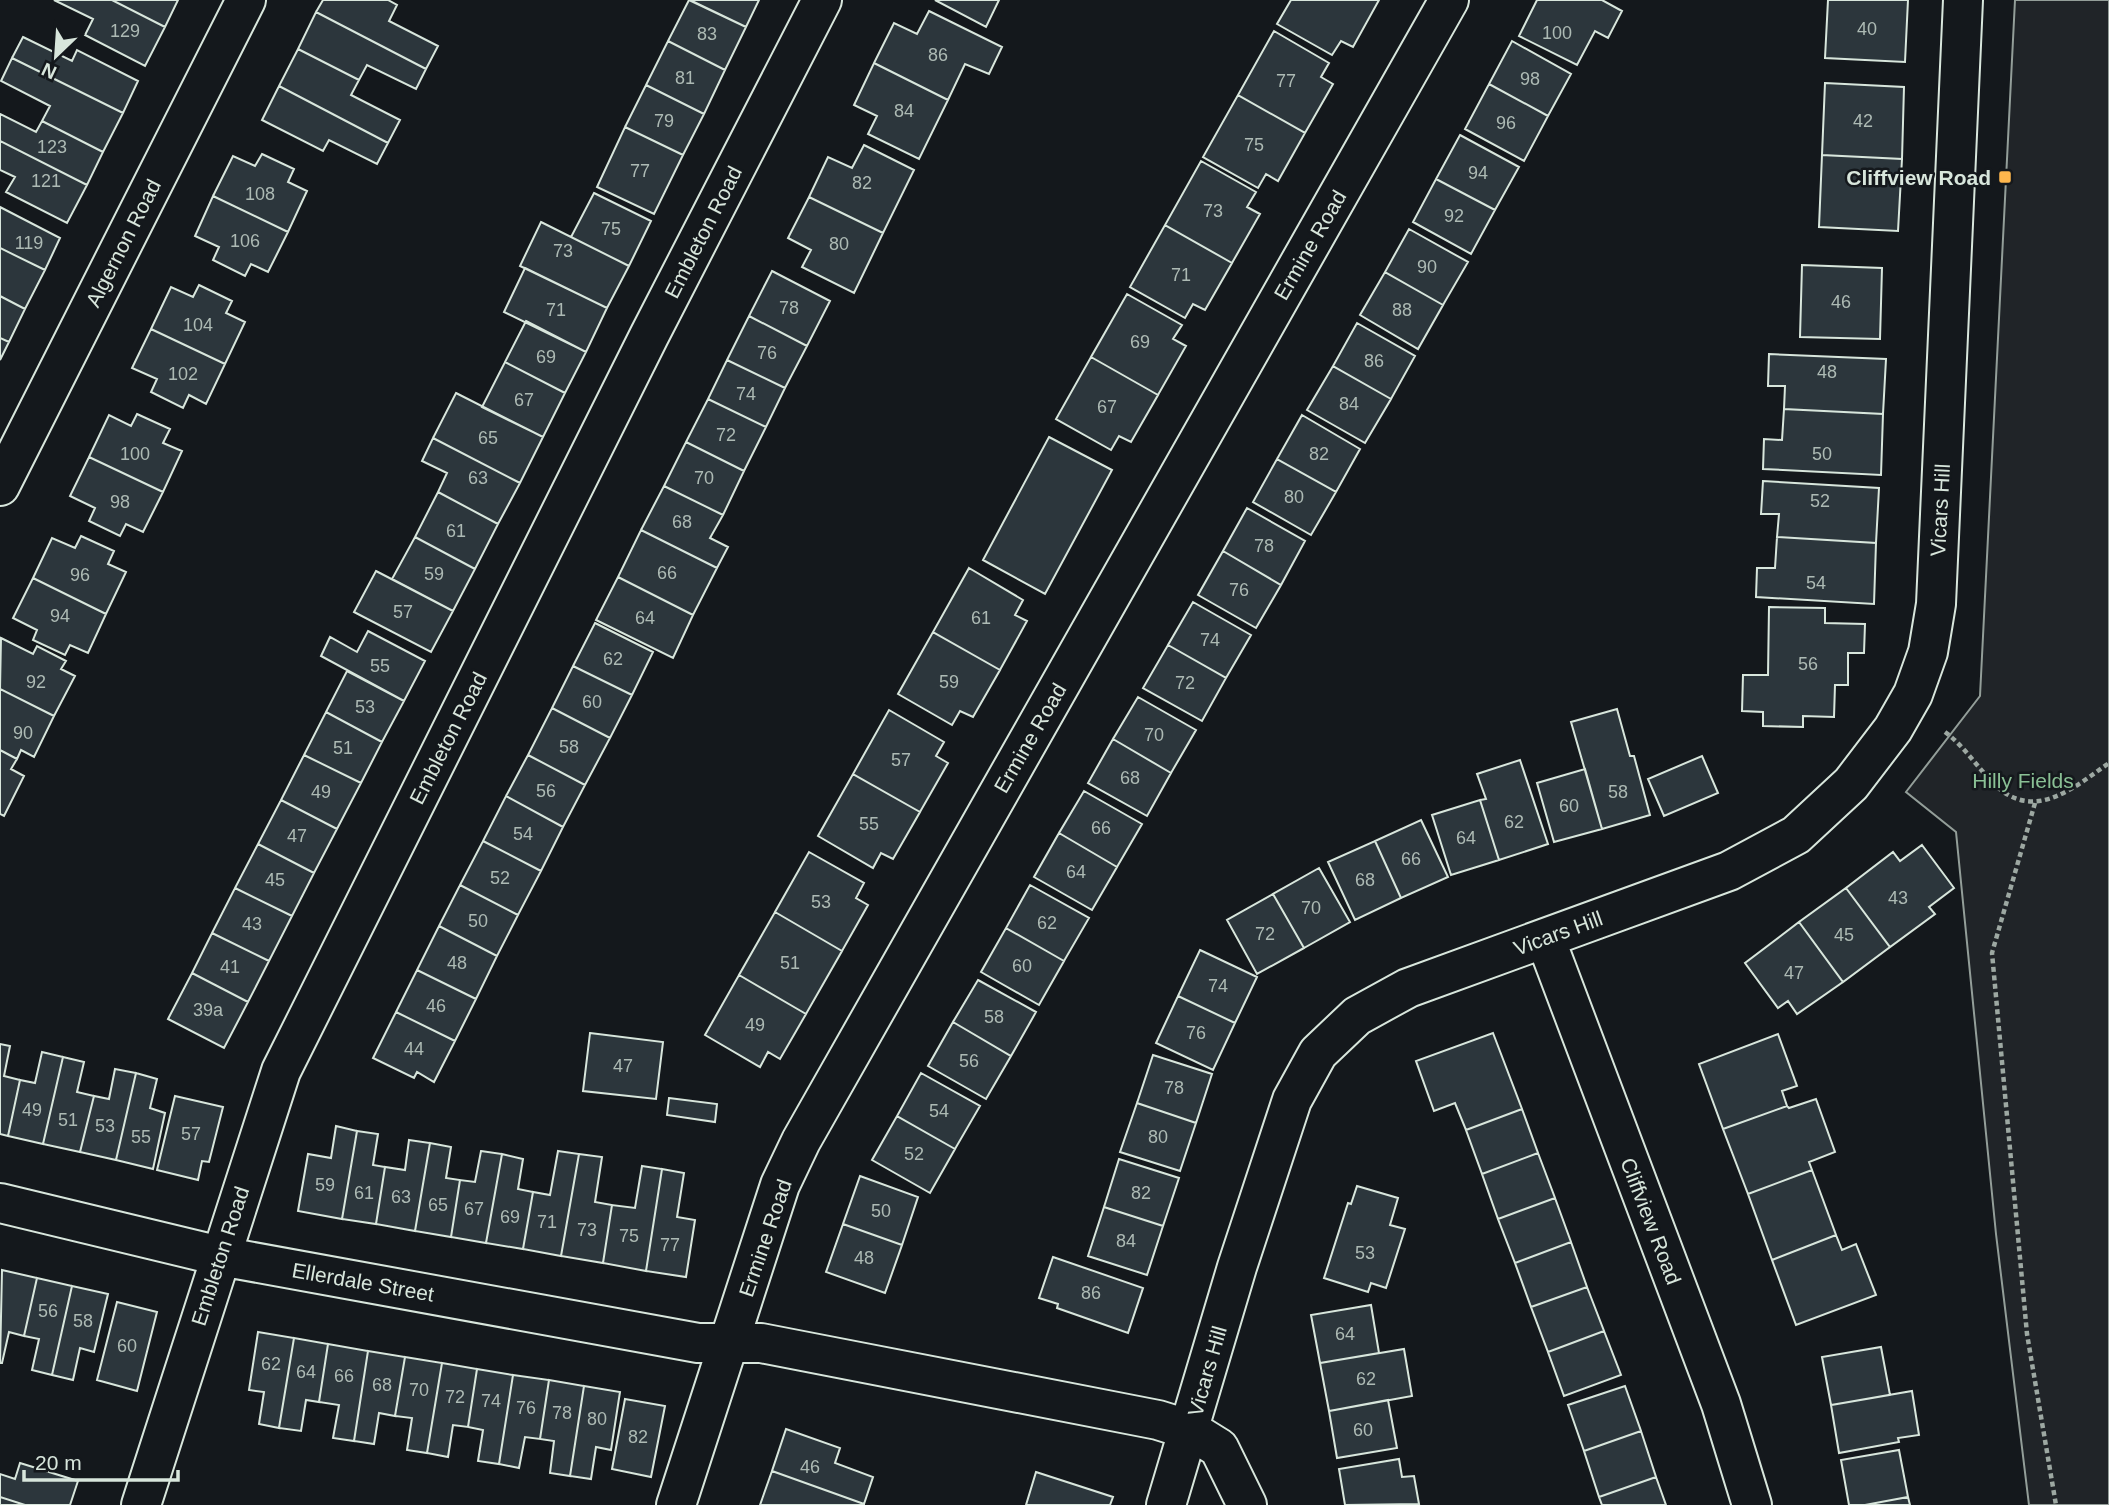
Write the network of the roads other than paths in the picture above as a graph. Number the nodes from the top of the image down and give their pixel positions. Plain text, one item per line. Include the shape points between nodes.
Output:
1 (246, 0) edge
2 (822, 0) edge
3 (1449, 0) edge
4 (1963, 0) edge
5 (0, 486) edge
6 (1545, 938) junction
7 (0, 1203) edge
8 (220, 1256) junction
9 (729, 1344) junction
10 (1190, 1430) junction
11 (141, 1505) edge
12 (676, 1505) edge
13 (1166, 1505) edge
14 (1247, 1505) edge
15 (1752, 1505) edge

1 - 5 street, Algernon Road
2 - 8 street, Embleton Road via 281,1071
3 - 9 street, Ermine Road via 801,1140 780,1185
4 - 6 street, Vicars Hill via 1936,604 1928,652 1913,694 1851,784 1796,835 1729,871
6 - 10 street, Vicars Hill via 1408,988 1357,1016 1318,1053 1292,1100
6 - 15 street, Cliffview Road via 1721,1404
7 - 8 street, Ellerdale Street
8 - 9 street, Ellerdale Street via 698,1343
8 - 11 street, Embleton Road
9 - 10 street, Vicars Hill via 761,1343
9 - 12 street, Ermine Road
10 - 13 street
10 - 14 street via 1219,1448

